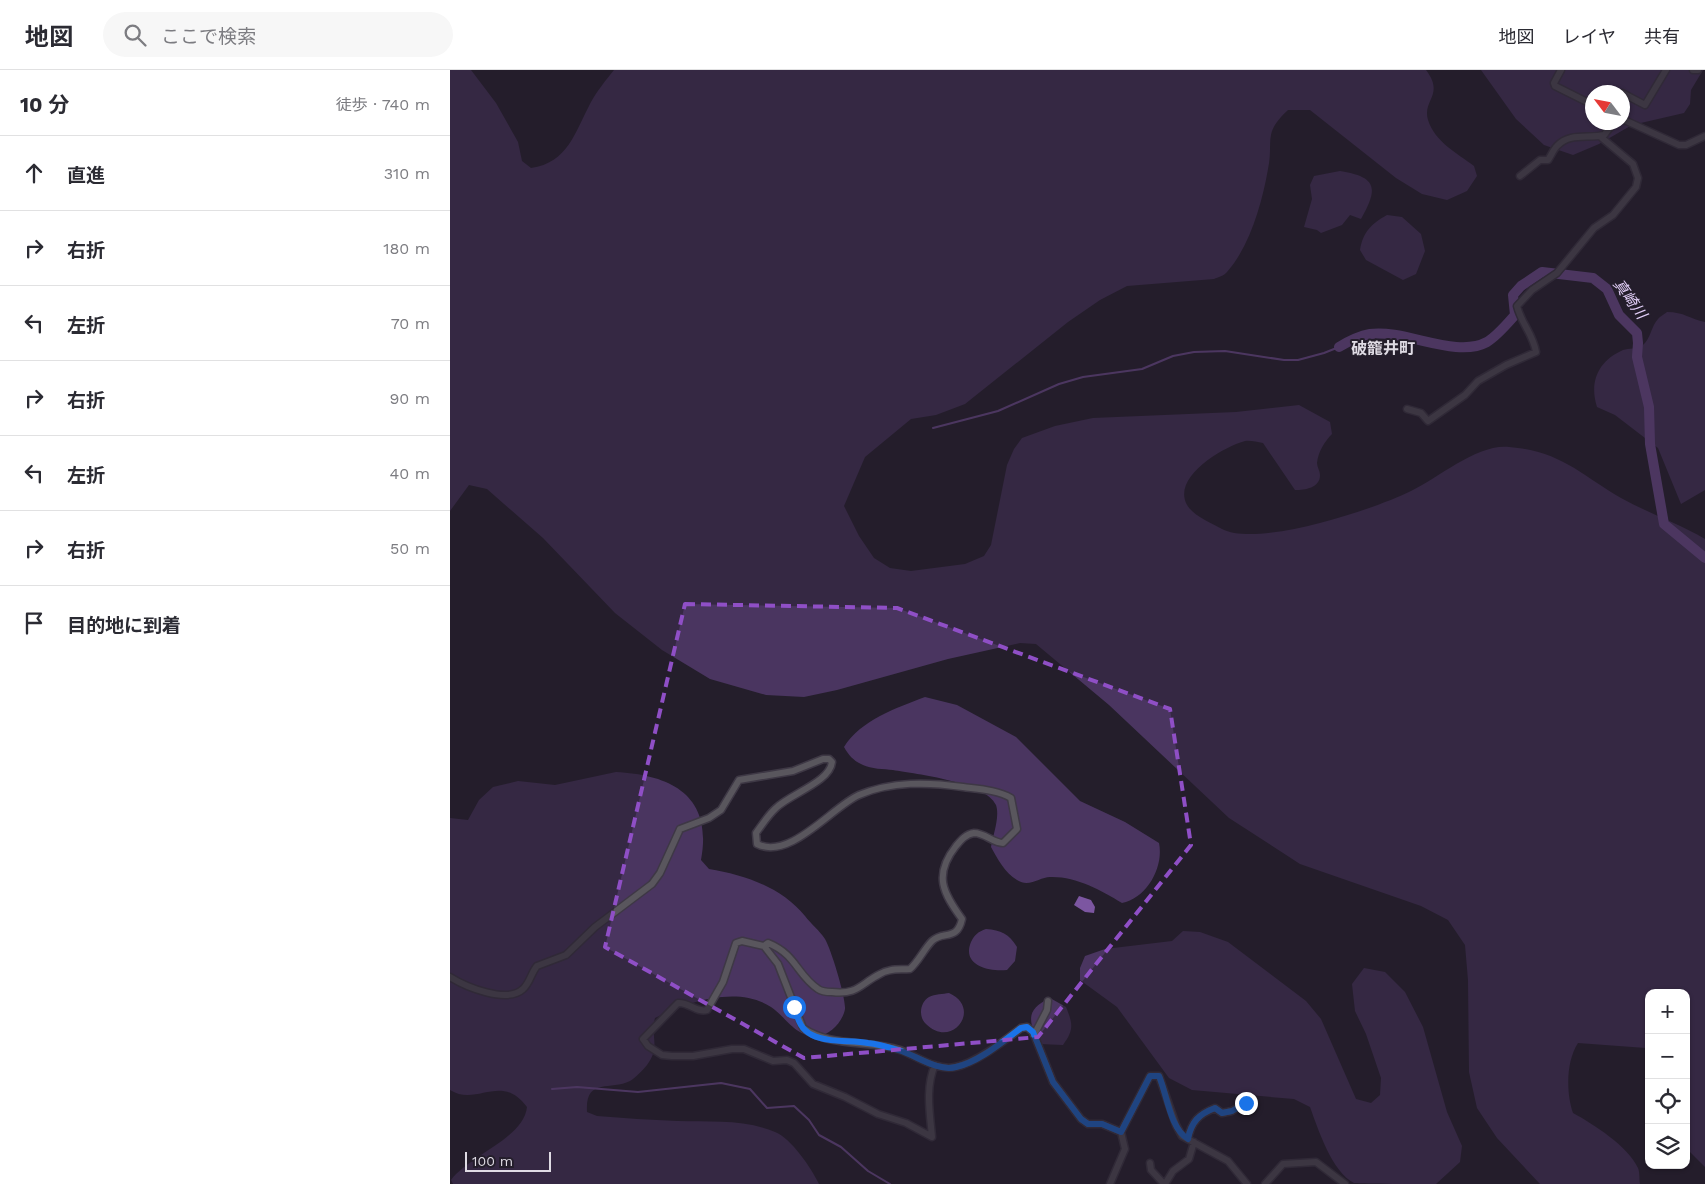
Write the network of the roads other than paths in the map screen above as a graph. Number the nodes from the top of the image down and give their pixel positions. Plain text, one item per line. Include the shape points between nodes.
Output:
1 (1561, 70) edge
2 (1656, 70) edge
3 (1693, 70) edge
4 (1698, 70) edge
5 (1664, 72) edge
6 (1630, 98) edge
7 (1585, 101) edge
8 (1630, 123) edge
9 (1608, 130) edge
10 (1604, 135) junction
11 (1705, 136) edge
12 (1520, 176) dead end
13 (1407, 409) dead end
14 (764, 946) junction
15 (450, 977) edge
16 (1048, 1001) dead end
17 (1034, 1036) junction
18 (935, 1065) junction
19 (1246, 1103) dead end
20 (1121, 1132) junction
21 (1191, 1140) junction
22 (1150, 1163) dead end
23 (1110, 1184) edge
24 (1164, 1184) edge
25 (1247, 1184) edge
26 (1265, 1184) edge
27 (1345, 1184) edge

1 - 7 street via 1555,86
2 - 5 street
3 - 4 street
5 - 6 street via 1645,105
8 - 11 street via 1679,145 1686,146
9 - 10 street
10 - 12 street via 1569,138 1557,146 1548,160 1540,160
10 - 13 street via 1602,138 1608,145 1637,171 1636,187 1613,215 1594,228 1557,273 1532,290 1517,306 1534,340 1536,352 1478,381 1465,395 1428,421 1421,413
14 - 15 street via 768,943 790,956 820,991 853,992 879,974 910,969 933,939 955,933 961,925 962,919 945,896 946,862 966,836 975,833 1003,843 1013,834 1017,830 1011,798 951,785 896,784 850,799 800,836 768,847 757,844 756,833 775,809 829,772 832,762 823,759 794,771 739,780 721,810 680,829 652,884 595,927 566,955 537,966 522,990 511,996 500,995 473,988
14 - 18 street via 778,964 803,1028 823,1038 899,1050
14 - 18 street via 742,941 736,943 723,982 707,1010 678,1003 646,1034 643,1039 648,1046 662,1055 693,1056 744,1049 773,1061 787,1060 794,1063 813,1084 932,1137 930,1075
16 - 17 street
17 - 18 street via 1027,1027 1021,1028 966,1063 955,1067
17 - 20 street via 1053,1082 1081,1119 1088,1124 1102,1124
19 - 21 street via 1226,1113 1215,1108 1206,1111 1192,1122
20 - 21 street via 1150,1076 1155,1075 1159,1076 1182,1136
20 - 23 street via 1125,1149
21 - 24 street via 1189,1158 1173,1171
21 - 25 street via 1228,1161
22 - 24 street via 1151,1170
26 - 27 street via 1283,1164 1316,1162

